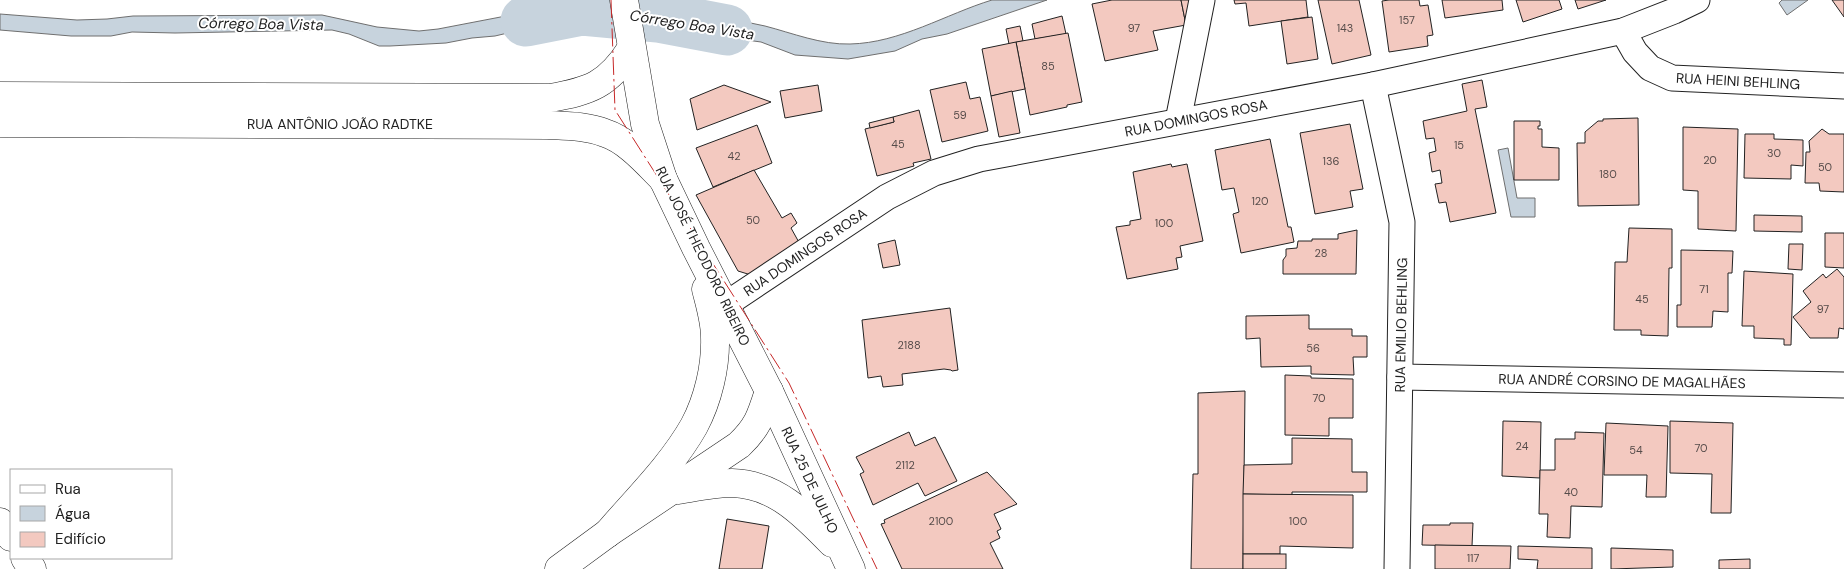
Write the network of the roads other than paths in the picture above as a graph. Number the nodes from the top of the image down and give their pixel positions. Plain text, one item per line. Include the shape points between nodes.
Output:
1 (1202, 0) edge
2 (1697, 0) edge
3 (624, 3) edge
4 (1623, 31) junction
5 (630, 43) junction
6 (1373, 85) junction
7 (1844, 86) edge
8 (0, 96) edge
9 (1178, 121) junction
10 (0, 123) edge
11 (662, 178) junction
12 (696, 248) junction
13 (725, 305) junction
14 (1400, 377) junction
15 (1844, 385) edge
16 (769, 391) junction
17 (672, 491) junction
18 (0, 522) edge
19 (608, 533) junction
20 (10, 536) edge
21 (849, 563) edge
22 (559, 569) edge
23 (1397, 569) edge

1 - 9 street
2 - 4 street, RUA DOMINGOS ROSA
3 - 5 main road, RUA JOSÉ THEODORO RIBEIRO
4 - 6 street, RUA DOMINGOS ROSA
4 - 7 street, RUA HEINI BEHLING via 1635,52 1650,68 1672,78
5 - 8 main road, RUA ANTÔNIO JOÃO RADTKE via 621,65 602,82 576,94 550,98
5 - 11 main road, RUA JOSÉ THEODORO RIBEIRO via 645,124
6 - 9 street, RUA DOMINGOS ROSA
6 - 14 street, RUA EMILIO BEHLING via 1402,222
9 - 13 street, RUA DOMINGOS ROSA via 979,159 934,173 888,197
10 - 11 main road, RUA ANTÔNIO JOÃO RADTKE via 548,125 586,128 619,140
11 - 12 main road, RUA JOSÉ THEODORO RIBEIRO
12 - 13 main road, RUA JOSÉ THEODORO RIBEIRO
12 - 19 main road via 714,320 714,354 707,394 694,425 671,458
13 - 16 main road, RUA JOSÉ THEODORO RIBEIRO
14 - 15 street, RUA ANDRÉ CORSINO DE MAGALHÃES
14 - 23 street, RUA EMILIO BEHLING
16 - 17 main road via 753,432
16 - 21 main road, RUA 25 DE JULHO
17 - 19 main road
17 - 21 main road via 732,483 766,490 786,500 807,518
18 - 20 main road
19 - 22 main road

